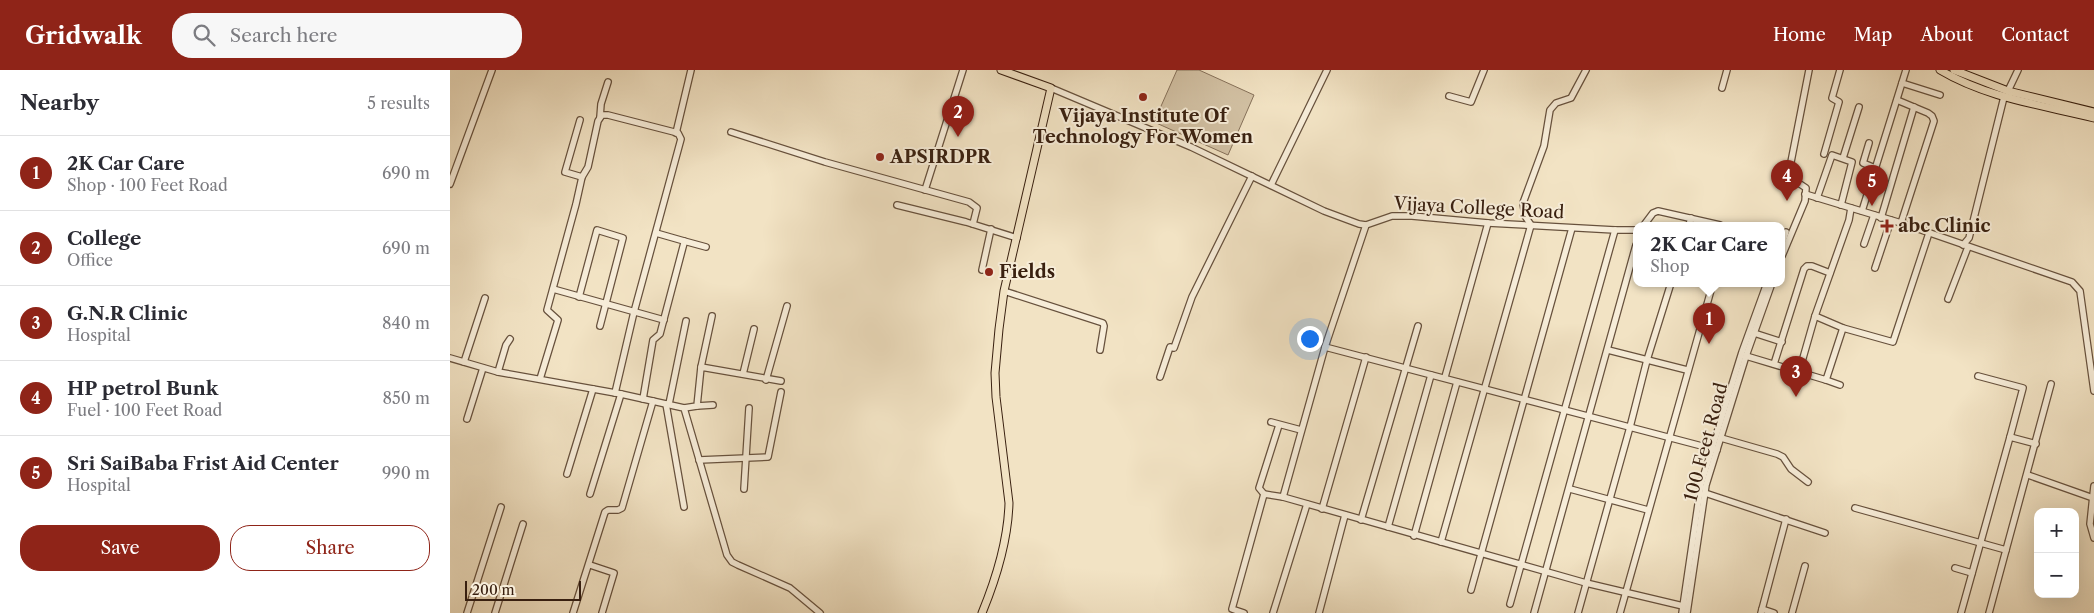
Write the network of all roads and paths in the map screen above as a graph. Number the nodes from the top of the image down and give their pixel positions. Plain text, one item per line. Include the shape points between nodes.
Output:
1 (492, 70) edge
2 (691, 70) edge
3 (963, 70) edge
4 (1002, 70) edge
5 (1326, 70) edge
6 (1484, 70) edge
7 (1586, 70) edge
8 (1727, 70) edge
9 (1809, 70) edge
10 (1840, 70) edge
11 (1906, 70) edge
12 (1940, 70) edge
13 (1954, 70) edge
14 (2018, 70) edge
15 (608, 82) dead end
16 (1902, 83) junction
17 (1051, 88) junction
18 (1722, 88) dead end
19 (2006, 94) junction
20 (1940, 95) dead end
21 (1449, 96) dead end
22 (1897, 100) junction
23 (1859, 107) dead end
24 (1914, 107) junction
25 (2094, 112) edge
26 (600, 117) junction
27 (2094, 118) edge
28 (580, 120) dead end
29 (731, 132) dead end
30 (676, 133) junction
31 (1869, 143) dead end
32 (1824, 154) dead end
33 (1843, 158) junction
34 (1875, 168) junction
35 (1252, 176) junction
36 (582, 177) junction
37 (450, 184) edge
38 (1271, 185) junction
39 (925, 190) junction
40 (1804, 195) junction
41 (1817, 198) junction
42 (897, 205) dead end
43 (1841, 205) junction
44 (1851, 208) junction
45 (1862, 211) junction
46 (1874, 215) junction
47 (1691, 218) junction
48 (1881, 218) junction
49 (1891, 220) junction
50 (1646, 222) edge
51 (1690, 222) edge
52 (1708, 222) edge
53 (1488, 223) junction
54 (1901, 223) junction
55 (973, 224) junction
56 (1366, 225) junction
57 (1531, 225) junction
58 (1572, 228) junction
59 (991, 229) junction
60 (1615, 230) junction
61 (1633, 230) edge
62 (656, 233) junction
63 (1930, 233) junction
64 (1785, 234) edge
65 (1017, 238) junction
66 (684, 241) junction
67 (1864, 244) dead end
68 (706, 247) dead end
69 (1967, 247) junction
70 (1785, 249) edge
71 (1633, 256) edge
72 (1876, 268) dead end
73 (982, 270) dead end
74 (1830, 273) junction
75 (1670, 287) edge
76 (1712, 287) edge
77 (1766, 287) edge
78 (1771, 287) edge
79 (553, 290) junction
80 (1004, 291) junction
81 (579, 296) junction
82 (486, 298) dead end
83 (1948, 299) dead end
84 (606, 304) junction
85 (787, 306) dead end
86 (634, 312) junction
87 (712, 316) dead end
88 (1815, 316) junction
89 (664, 320) junction
90 (686, 321) dead end
91 (600, 326) dead end
92 (1418, 326) dead end
93 (1843, 328) junction
94 (754, 329) dead end
95 (1754, 333) junction
96 (510, 339) dead end
97 (1782, 342) junction
98 (1325, 347) junction
99 (1100, 350) dead end
100 (1608, 350) junction
101 (1746, 356) junction
102 (1366, 357) junction
103 (450, 358) edge
104 (1647, 360) junction
105 (464, 362) junction
106 (1774, 364) junction
107 (701, 367) junction
108 (483, 368) junction
109 (1404, 368) junction
110 (1687, 370) junction
111 (498, 372) junction
112 (1799, 372) junction
113 (743, 374) junction
114 (1431, 375) junction
115 (1978, 376) dead end
116 (1160, 377) dead end
117 (1445, 377) junction
118 (540, 379) junction
119 (766, 380) junction
120 (1826, 380) junction
121 (780, 381) dead end
122 (1457, 382) junction
123 (2051, 384) dead end
124 (1840, 385) dead end
125 (592, 388) junction
126 (1484, 389) junction
127 (2094, 391) edge
128 (781, 392) dead end
129 (618, 393) junction
130 (642, 399) junction
131 (1524, 400) junction
132 (653, 401) junction
133 (668, 404) junction
134 (713, 405) dead end
135 (697, 406) junction
136 (684, 408) junction
137 (749, 408) dead end
138 (1565, 411) junction
139 (1589, 417) junction
140 (467, 419) dead end
141 (1271, 422) dead end
142 (1279, 425) junction
143 (1630, 427) junction
144 (1301, 430) junction
145 (1669, 437) junction
146 (2010, 437) junction
147 (1721, 438) junction
148 (2036, 444) junction
149 (1714, 450) junction
150 (745, 456) junction
151 (699, 460) junction
152 (567, 474) dead end
153 (2028, 475) junction
154 (1808, 482) dead end
155 (2094, 486) edge
156 (744, 489) dead end
157 (1570, 490) junction
158 (1705, 493) junction
159 (590, 494) dead end
160 (1264, 494) junction
161 (1283, 497) junction
162 (2093, 498) junction
163 (1610, 501) junction
164 (1307, 504) junction
165 (501, 507) dead end
166 (684, 507) dead end
167 (1322, 508) junction
168 (1855, 508) dead end
169 (1648, 510) junction
170 (1345, 515) junction
171 (1786, 519) junction
172 (1361, 520) junction
173 (523, 524) dead end
174 (1388, 527) junction
175 (2093, 531) edge
176 (1825, 533) dead end
177 (1414, 536) junction
178 (2094, 538) edge
179 (1441, 542) junction
180 (1980, 544) junction
181 (2006, 550) junction
182 (1482, 554) junction
183 (590, 564) junction
184 (1521, 565) junction
185 (1805, 566) dead end
186 (1955, 568) dead end
187 (1544, 572) junction
188 (1972, 572) junction
189 (1586, 583) junction
190 (1471, 590) dead end
191 (1626, 594) junction
192 (1510, 604) dead end
193 (1684, 606) junction
194 (1762, 611) edge
195 (467, 613) edge
196 (495, 613) edge
197 (573, 613) edge
198 (602, 613) edge
199 (820, 613) edge
200 (982, 613) edge
201 (1244, 613) edge
202 (1273, 613) edge
203 (1319, 613) edge
204 (1534, 613) edge
205 (1578, 613) edge
206 (1620, 613) edge
207 (1682, 613) edge
208 (1687, 613) edge
209 (1774, 613) edge
210 (1792, 613) edge
211 (1960, 613) edge
212 (1989, 613) edge

1 - 37 street
2 - 30 street
3 - 39 street
4 - 17 main road
5 - 38 street
6 - 21 street via 1471,102
7 - 57 street via 1571,98 1556,103 1550,110 1544,146 1524,203
8 - 18 street
9 - 40 street via 1790,167 1794,180 1806,188
10 - 32 street via 1832,98 1839,102
11 - 16 street
12 - 19 main road via 1976,87
13 - 19 main road
14 - 19 street
15 - 26 street
16 - 20 street
16 - 22 street
17 - 35 street
17 - 65 main road
19 - 25 main road
19 - 27 main road
19 - 69 street
22 - 24 street
22 - 34 street
23 - 33 street
24 - 48 street
24 - 54 street via 1932,116 1934,121
26 - 30 street via 608,114
26 - 36 street via 588,167
28 - 36 street via 565,172
29 - 39 street
30 - 62 street via 682,139
31 - 34 street via 1863,163
33 - 41 street via 1832,155
33 - 43 street via 1852,162
34 - 45 street
35 - 38 street
35 - 116 street via 1192,297
36 - 79 street
38 - 56 street via 1346,221
39 - 55 street via 972,203 977,208
40 - 41 street
40 - 64 street
40 - 70 street via 1805,201
41 - 43 street
42 - 55 street
43 - 44 street
44 - 45 street
44 - 74 street
45 - 46 street
46 - 48 street
46 - 67 street
47 - 50 street via 1658,210
47 - 51 street
47 - 52 street
48 - 49 street
49 - 54 street
49 - 72 street
53 - 56 street, Vijaya College Road via 1392,216
53 - 57 street, Vijaya College Road
53 - 117 street
54 - 63 street
55 - 59 street
56 - 98 street
57 - 58 street, Vijaya College Road
57 - 126 street
58 - 60 street, Vijaya College Road
58 - 131 street
59 - 65 street
59 - 73 street
60 - 61 street, Vijaya College Road
60 - 138 street
62 - 66 street
62 - 86 street
63 - 69 street
63 - 93 street via 1893,342
65 - 80 main road
66 - 68 street
66 - 89 street
69 - 83 street
69 - 127 street via 2028,265 2076,285 2080,291
71 - 100 street
74 - 88 street
74 - 97 street via 1806,266
75 - 104 street
76 - 110 street
77 - 149 street, 100 Feet Road via 1742,352
78 - 95 street, 100 Feet Road
79 - 81 street
79 - 118 street via 547,310 558,320
80 - 99 street via 1104,324
80 - 200 main road via 995,373 1009,518
81 - 84 street
81 - 84 street via 597,230 623,238
82 - 105 street
84 - 86 street
84 - 91 street
85 - 119 street
86 - 89 street
86 - 129 street
87 - 107 street
88 - 93 street
88 - 112 street
89 - 130 street via 660,334 652,340
90 - 133 street
92 - 109 street
93 - 120 street
94 - 113 street
95 - 97 street
95 - 101 street, 100 Feet Road
96 - 111 street
97 - 106 street
98 - 102 street
98 - 144 street
100 - 104 street
100 - 139 street
101 - 106 street
101 - 147 street, 100 Feet Road
102 - 109 street
102 - 167 street
103 - 105 street
104 - 110 street
104 - 143 street
105 - 108 street
106 - 112 street
107 - 113 street
107 - 135 street
108 - 111 street
108 - 140 street
109 - 114 street
109 - 172 street
110 - 145 street
111 - 118 street
112 - 120 street
113 - 119 street
114 - 117 street
114 - 174 street
115 - 146 street via 2023,388
117 - 122 street
118 - 125 street
119 - 121 street
120 - 124 street
122 - 126 street
122 - 177 street
123 - 148 street
125 - 129 street
125 - 152 street
126 - 131 street
126 - 179 street
128 - 150 street via 769,455 766,458
129 - 130 street
129 - 159 street
130 - 132 street
131 - 138 street
131 - 182 street
132 - 133 street
132 - 183 street via 622,508 605,512
133 - 136 street
133 - 166 street
134 - 135 street
135 - 136 street
136 - 151 street
137 - 150 street
138 - 139 street
138 - 184 street
139 - 143 street
139 - 157 street
141 - 142 street
142 - 144 street
142 - 160 street via 1259,488
143 - 145 street
143 - 163 street
144 - 161 street
145 - 149 street
145 - 169 street
146 - 148 street
146 - 180 street
147 - 149 street, 100 Feet Road
147 - 154 street via 1777,454
148 - 153 street
149 - 158 street, 100 Feet Road
149 - 193 street, 100 Feet Road via 1701,484
150 - 151 street
150 - 156 street
151 - 199 street via 727,555 732,562 790,588
153 - 162 street
153 - 181 street
155 - 162 street
157 - 163 street
157 - 187 street
158 - 171 street
158 - 208 street, 100 Feet Road
160 - 161 street
160 - 201 street via 1232,609
161 - 164 street
162 - 175 street via 2090,524
163 - 169 street
163 - 189 street
164 - 167 street
164 - 202 street
165 - 195 street
167 - 170 street
168 - 180 street
169 - 191 street
170 - 172 street
170 - 203 street
171 - 176 street
171 - 194 street
172 - 174 street
173 - 196 street
174 - 177 street
175 - 178 street
177 - 179 street
179 - 182 street
180 - 181 street
180 - 188 street
181 - 212 street
182 - 184 street
182 - 190 street
183 - 197 street
183 - 198 street via 614,574
184 - 187 street
184 - 192 street
185 - 210 street
186 - 188 street
187 - 189 street
187 - 204 street
188 - 211 street
189 - 191 street
189 - 205 street
191 - 193 street
191 - 206 street
193 - 207 street, 100 Feet Road
194 - 209 street

